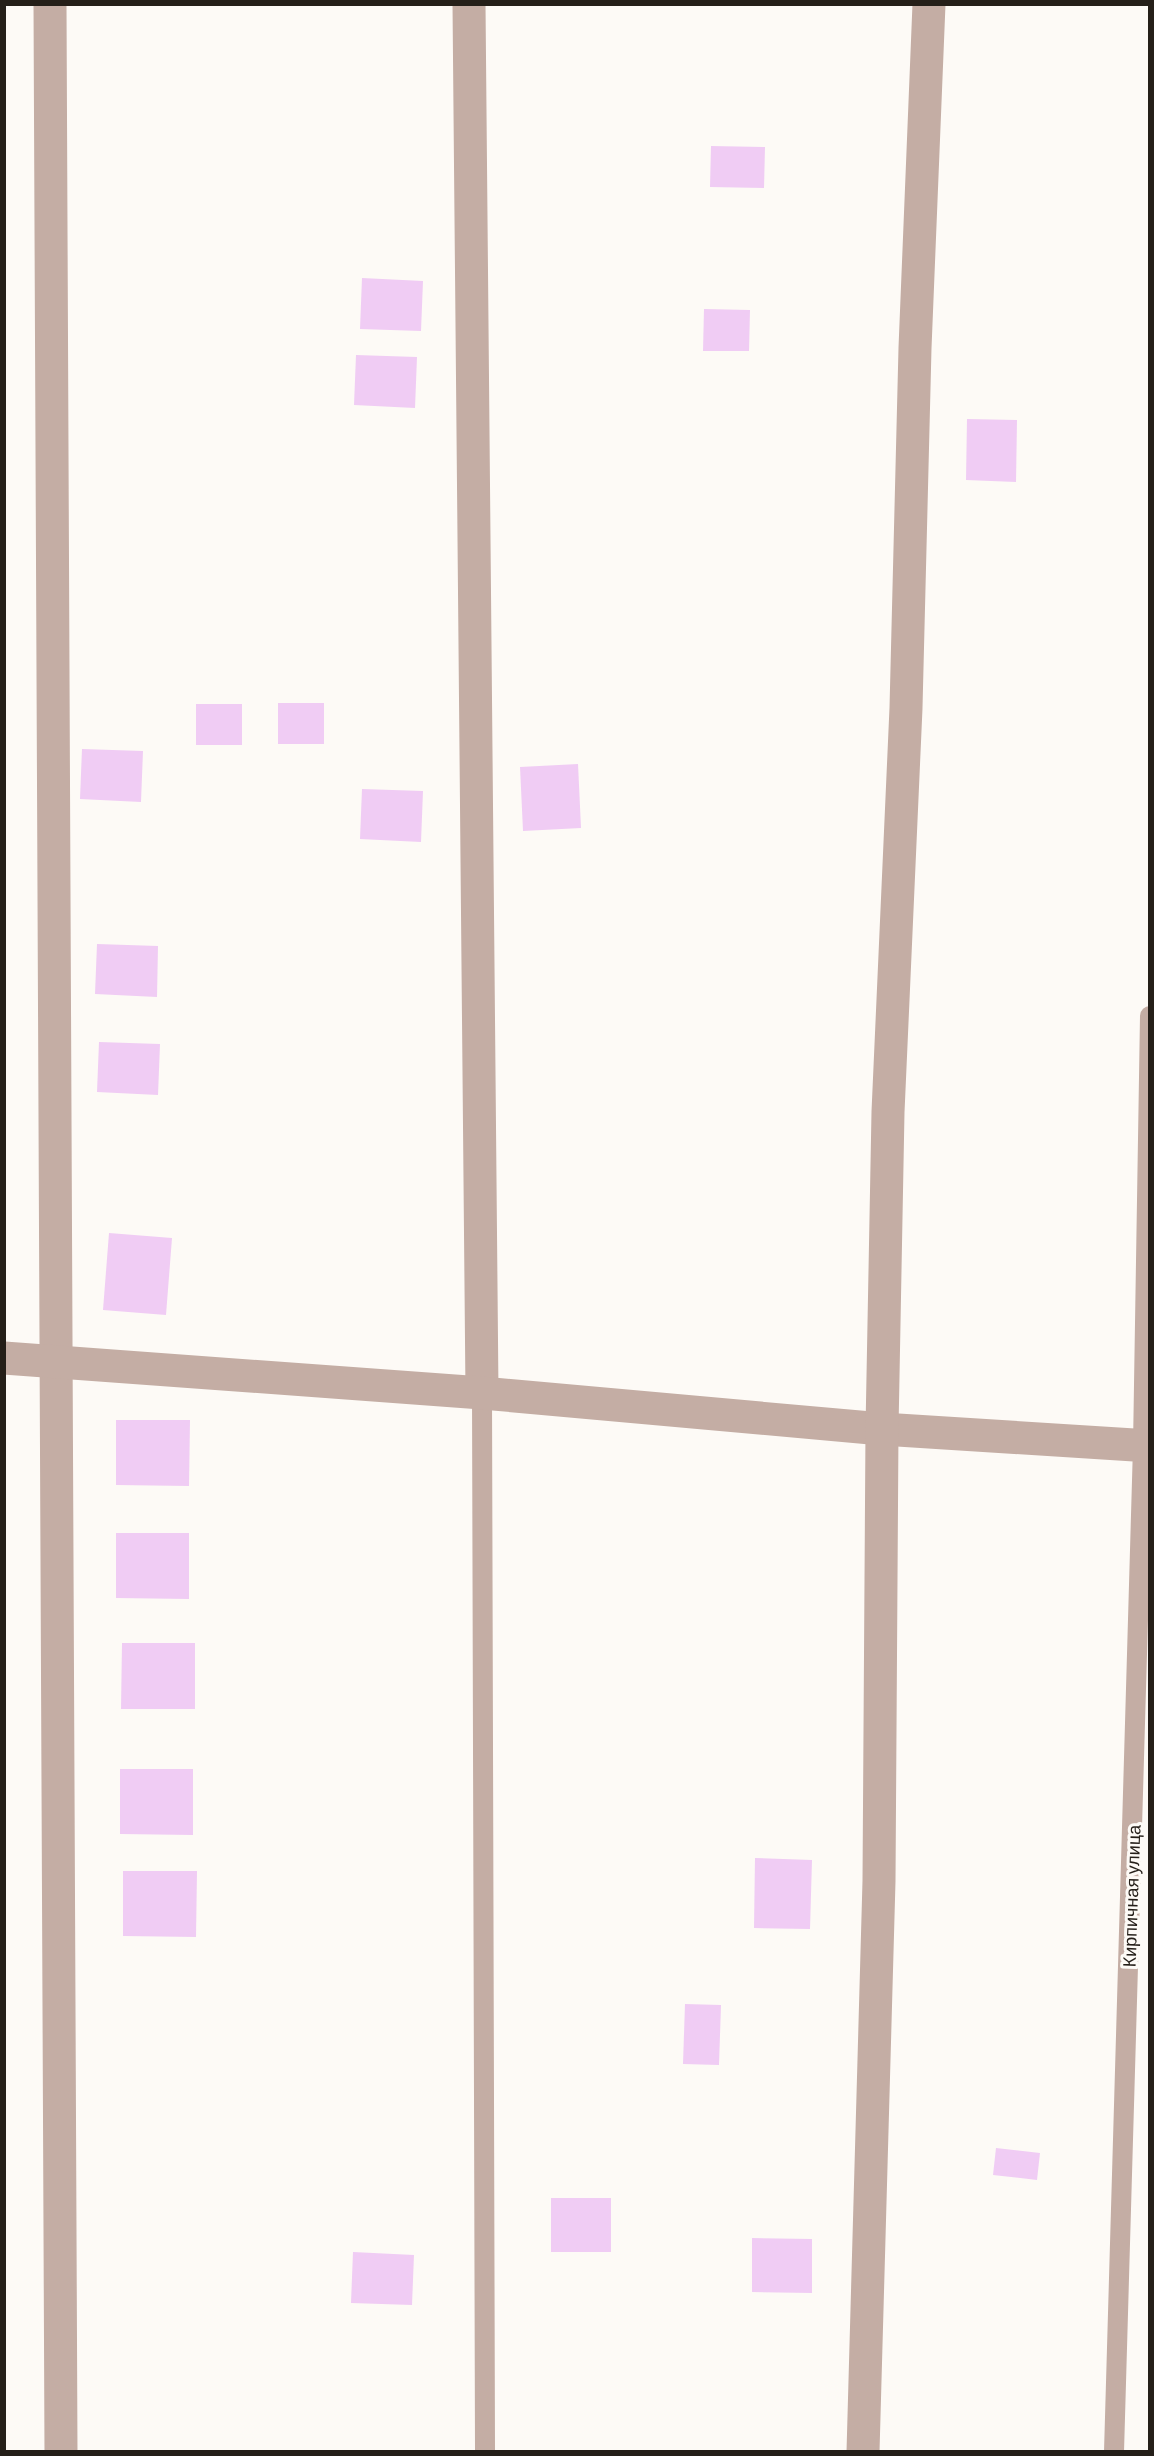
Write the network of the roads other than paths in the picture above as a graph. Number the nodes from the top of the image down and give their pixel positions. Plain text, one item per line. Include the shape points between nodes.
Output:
1 (50, 4) edge
2 (469, 4) edge
3 (929, 4) edge
4 (1149, 1016) edge
5 (4, 1358) edge
6 (55, 1362) junction
7 (482, 1393) junction
8 (882, 1429) junction
9 (1146, 1446) edge
10 (61, 2451) edge
11 (485, 2451) edge
12 (863, 2451) edge
13 (1114, 2451) edge

1 - 6 street
2 - 7 street
3 - 8 street via 906,708 888,1112
4 - 9 lane, Кирпичная улица
5 - 6 street
6 - 7 street
6 - 10 street
7 - 8 street
7 - 11 lane
8 - 9 street
8 - 12 street via 879,1881
9 - 13 lane, Кирпичная улица

